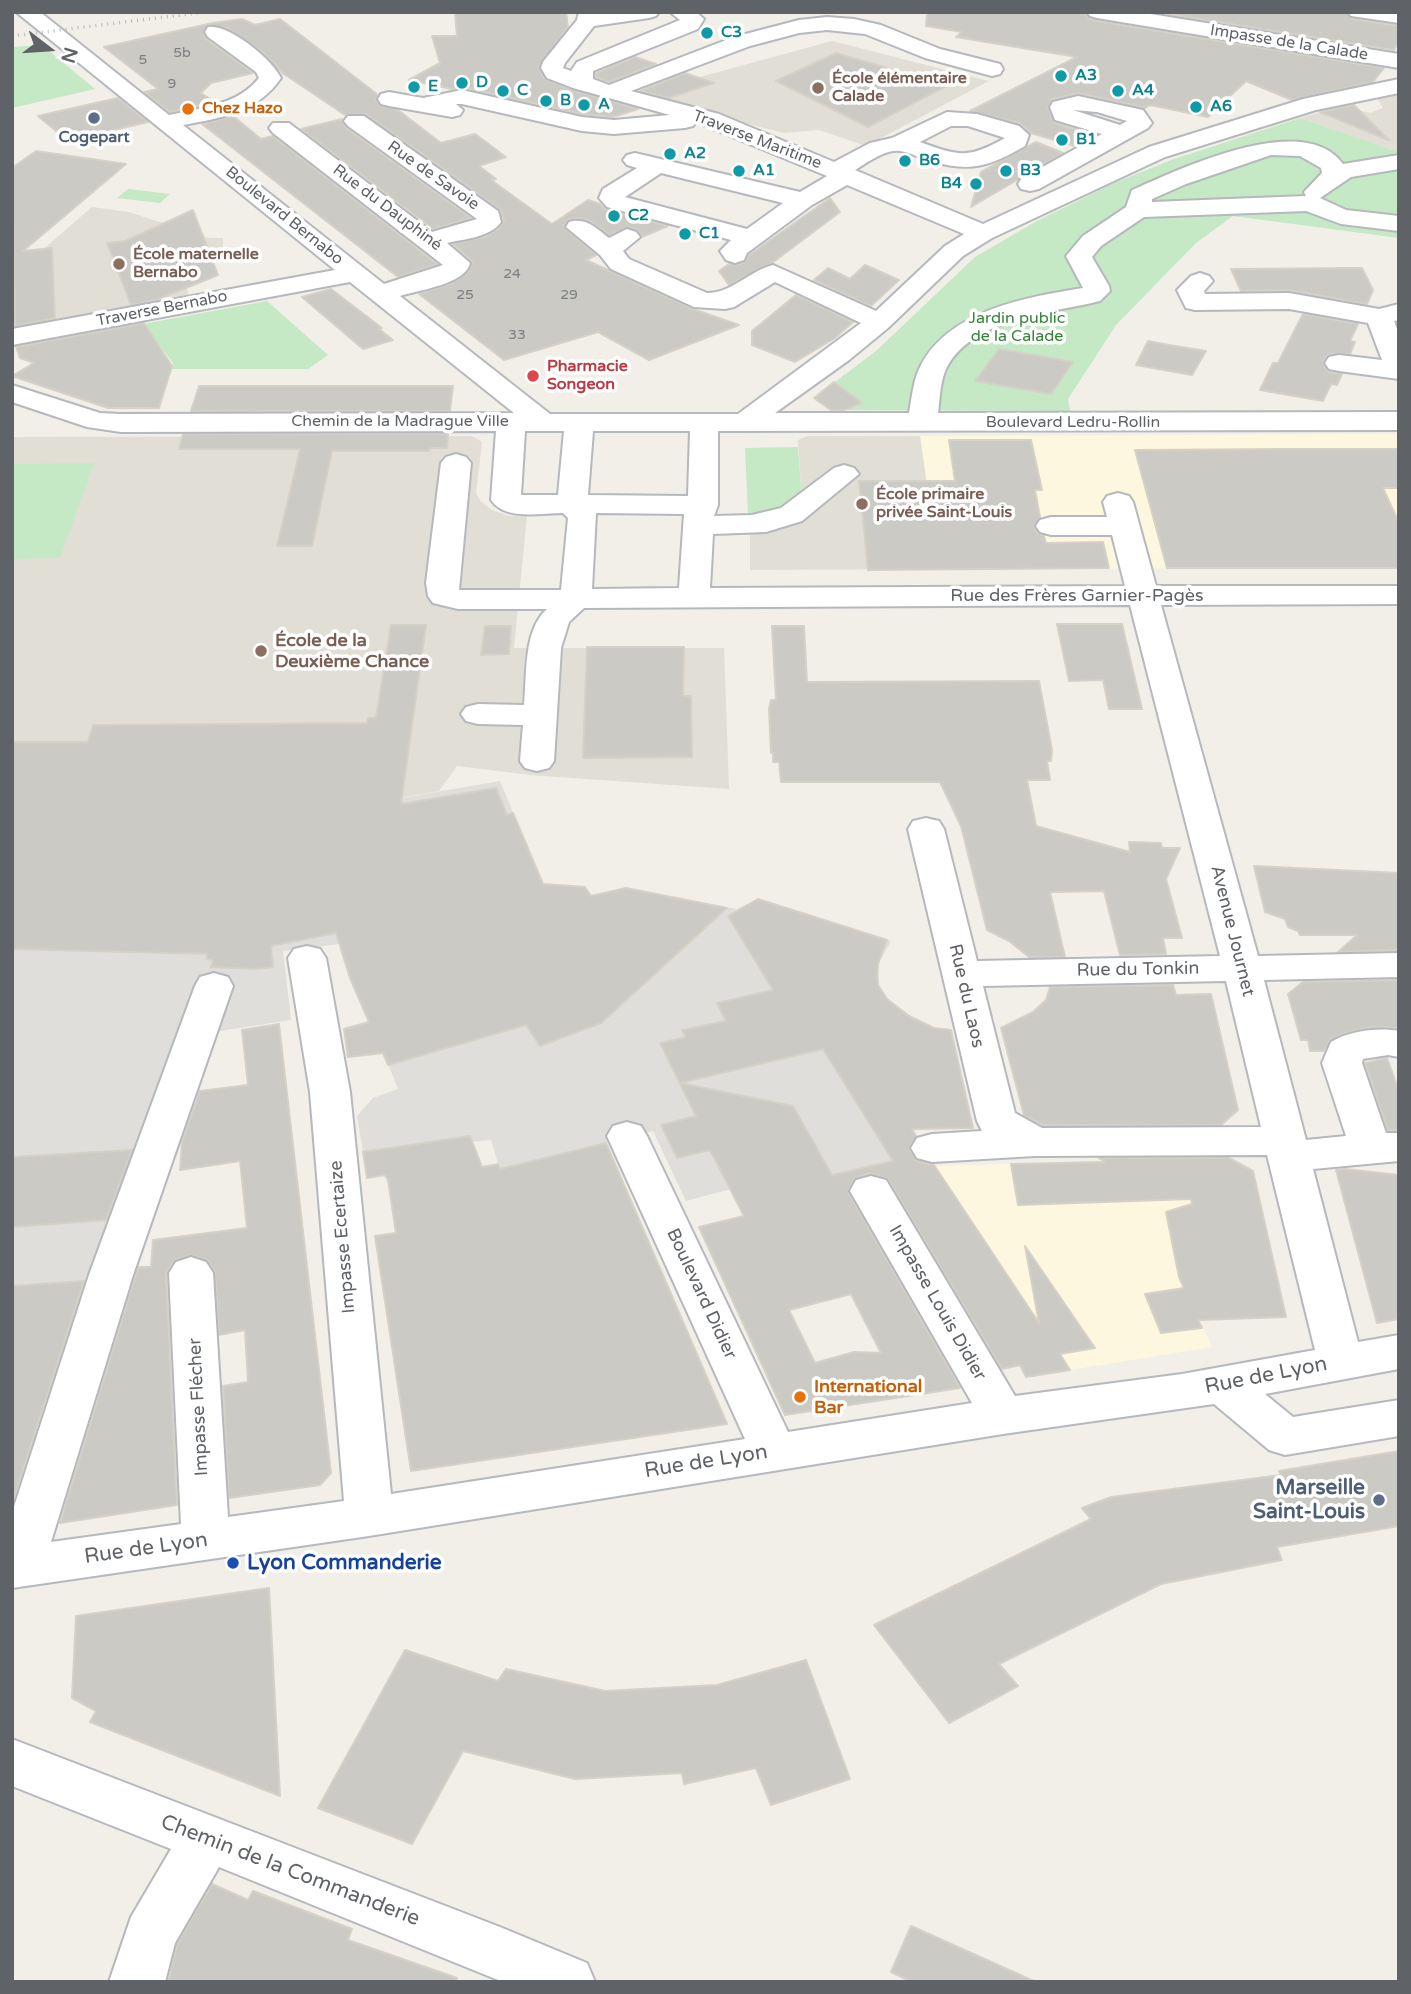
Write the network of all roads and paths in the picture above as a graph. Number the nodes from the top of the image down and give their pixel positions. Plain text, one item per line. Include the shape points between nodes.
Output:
1 (26, 12) edge
2 (649, 12) edge
3 (680, 12) edge
4 (1097, 12) edge
5 (1358, 12) edge
6 (589, 17) edge
7 (1399, 17) edge
8 (216, 32) dead end
9 (1399, 61) edge
10 (992, 69) dead end
11 (581, 83) junction
12 (1399, 86) edge
13 (610, 93) junction
14 (1346, 96) junction
15 (389, 99) dead end
16 (428, 104) junction
17 (458, 111) dead end
18 (1384, 111) dead end
19 (711, 119) junction
20 (356, 121) dead end
21 (167, 122) junction
22 (281, 128) dead end
23 (1122, 133) dead end
24 (900, 143) dead end
25 (628, 158) dead end
26 (1399, 163) edge
27 (658, 165) junction
28 (842, 173) junction
29 (1334, 174) junction
30 (803, 200) junction
31 (1310, 202) junction
32 (1138, 210) junction
33 (944, 217) junction
34 (1399, 224) edge
35 (578, 227) dead end
36 (982, 233) junction
37 (751, 237) junction
38 (430, 240) junction
39 (354, 274) junction
40 (779, 276) junction
41 (1200, 281) dead end
42 (381, 293) junction
43 (1392, 310) edge
44 (879, 322) junction
45 (12, 337) edge
46 (1339, 363) dead end
47 (1399, 371) edge
48 (12, 393) edge
49 (783, 394) junction
50 (97, 421) junction
51 (511, 421) junction
52 (541, 421) junction
53 (746, 421) junction
54 (1399, 421) edge
55 (12, 422) edge
56 (579, 422) junction
57 (704, 422) junction
58 (922, 422) junction
59 (825, 423) junction
60 (456, 463) dead end
61 (844, 474) dead end
62 (572, 505) junction
63 (701, 515) junction
64 (1051, 526) dead end
65 (1399, 595) edge
66 (1144, 596) junction
67 (694, 597) junction
68 (576, 599) junction
69 (478, 715) dead end
70 (540, 715) junction
71 (537, 761) dead end
72 (926, 829) dead end
73 (307, 958) dead end
74 (1399, 965) edge
75 (1242, 968) junction
76 (961, 974) junction
77 (214, 986) dead end
78 (1399, 1044) edge
79 (626, 1136) dead end
80 (1035, 1142) junction
81 (1384, 1147) edge
82 (932, 1148) dead end
83 (1286, 1149) junction
84 (871, 1191) dead end
85 (191, 1273) dead end
86 (1399, 1352) edge
87 (1340, 1361) junction
88 (1399, 1377) edge
89 (1230, 1384) junction
90 (1003, 1416) junction
91 (1399, 1418) edge
92 (775, 1451) junction
93 (369, 1517) junction
94 (206, 1541) junction
95 (16, 1567) edge
96 (12, 1762) edge
97 (207, 1838) junction
98 (137, 1982) edge
99 (566, 1982) edge

1 - 21 street, Boulevard Bernabo
2 - 6 street
3 - 11 street via 693,19 690,24 586,67
4 - 9 street, Impasse de la Calade
5 - 7 street
6 - 11 street, Traverse Maritime via 552,68
8 - 21 street via 266,69 270,78 260,92 239,103
10 - 13 street via 925,51 889,33 836,24 783,28
11 - 13 street, Traverse Maritime
12 - 14 street
13 - 19 street, Traverse Maritime
14 - 18 street
14 - 36 street via 1157,152
15 - 16 street
16 - 17 street
16 - 19 street via 462,97 614,128
19 - 28 street, Traverse Maritime
20 - 38 street, Rue de Savoie via 489,216 489,222 478,228
21 - 39 street, Boulevard Bernabo
22 - 38 street, Rue du Dauphiné
23 - 33 street via 989,207
24 - 28 street via 878,148
25 - 27 street
26 - 29 street
27 - 30 street
27 - 37 street via 611,198
28 - 30 street
28 - 33 street, Traverse Maritime
29 - 31 street
29 - 32 street via 1332,165 1317,154 1269,148 1140,195
30 - 37 street
31 - 32 street
31 - 34 street via 1341,217
32 - 58 street via 1092,241 1079,256 1079,264 1097,291 995,319 947,348 935,364
33 - 36 street, Traverse Maritime
35 - 40 street via 618,244 620,264 657,269 703,301 725,301
36 - 44 street via 954,251
37 - 40 street via 733,251 736,256
38 - 42 street, Rue du Dauphiné via 457,267 433,279
39 - 42 street, Boulevard Bernabo
39 - 45 street, Traverse Bernabo
40 - 44 street
41 - 43 street via 1190,290 1195,302 1289,301
42 - 52 street, Boulevard Bernabo
43 - 47 street
44 - 49 street
46 - 47 street
48 - 50 street, Chemin de la Madrague Ville
49 - 53 street
49 - 59 street via 790,404
50 - 51 street, Chemin de la Madrague Ville
50 - 55 street
51 - 52 street, Chemin de la Madrague Ville
51 - 62 street via 506,500 516,505
52 - 56 street, Chemin de la Madrague Ville
53 - 57 street, Chemin de la Madrague Ville
53 - 59 street, Boulevard Ledru-Rollin
54 - 58 street, Boulevard Ledru-Rollin
56 - 57 street, Chemin de la Madrague Ville
56 - 62 street
57 - 63 street
58 - 59 street, Boulevard Ledru-Rollin
60 - 68 street, Rue des Frères Garnier-Pagès via 444,596 458,600
61 - 63 street via 827,483 801,509 782,517 750,524
62 - 63 street
62 - 68 street via 583,516
63 - 67 street
64 - 66 street, Avenue Journet via 1120,514
65 - 66 street, Rue des Frères Garnier-Pagès
66 - 67 street, Rue des Frères Garnier-Pagès
66 - 75 street, Avenue Journet
67 - 68 street, Rue des Frères Garnier-Pagès
68 - 70 street via 554,619 545,648
69 - 70 street
70 - 71 street
72 - 76 street, Rue du Laos
73 - 93 street, Impasse Ecertaize via 330,1092
74 - 75 street, Rue du Tonkin
75 - 76 street, Rue du Tonkin
75 - 83 street, Avenue Journet
76 - 80 street, Rue du Laos via 998,1121
77 - 95 street via 107,1287
78 - 81 street via 1350,1048 1343,1056 1342,1063
79 - 92 street, Boulevard Didier
80 - 82 street, Rue du Laos
80 - 83 street, Rue du Laos
81 - 83 street, Rue du Laos
83 - 87 street, Avenue Journet
84 - 90 street, Impasse Louis Didier
85 - 94 street, Impasse Flécher
86 - 87 street, Rue de Lyon
87 - 89 street, Rue de Lyon
88 - 89 street via 1349,1385
89 - 90 street, Rue de Lyon
89 - 91 street via 1285,1437
90 - 92 street, Rue de Lyon
92 - 93 street, Rue de Lyon
93 - 94 street, Rue de Lyon
94 - 95 street, Rue de Lyon
96 - 97 street, Chemin de la Commanderie
97 - 98 street via 150,1935
97 - 99 street, Chemin de la Commanderie

